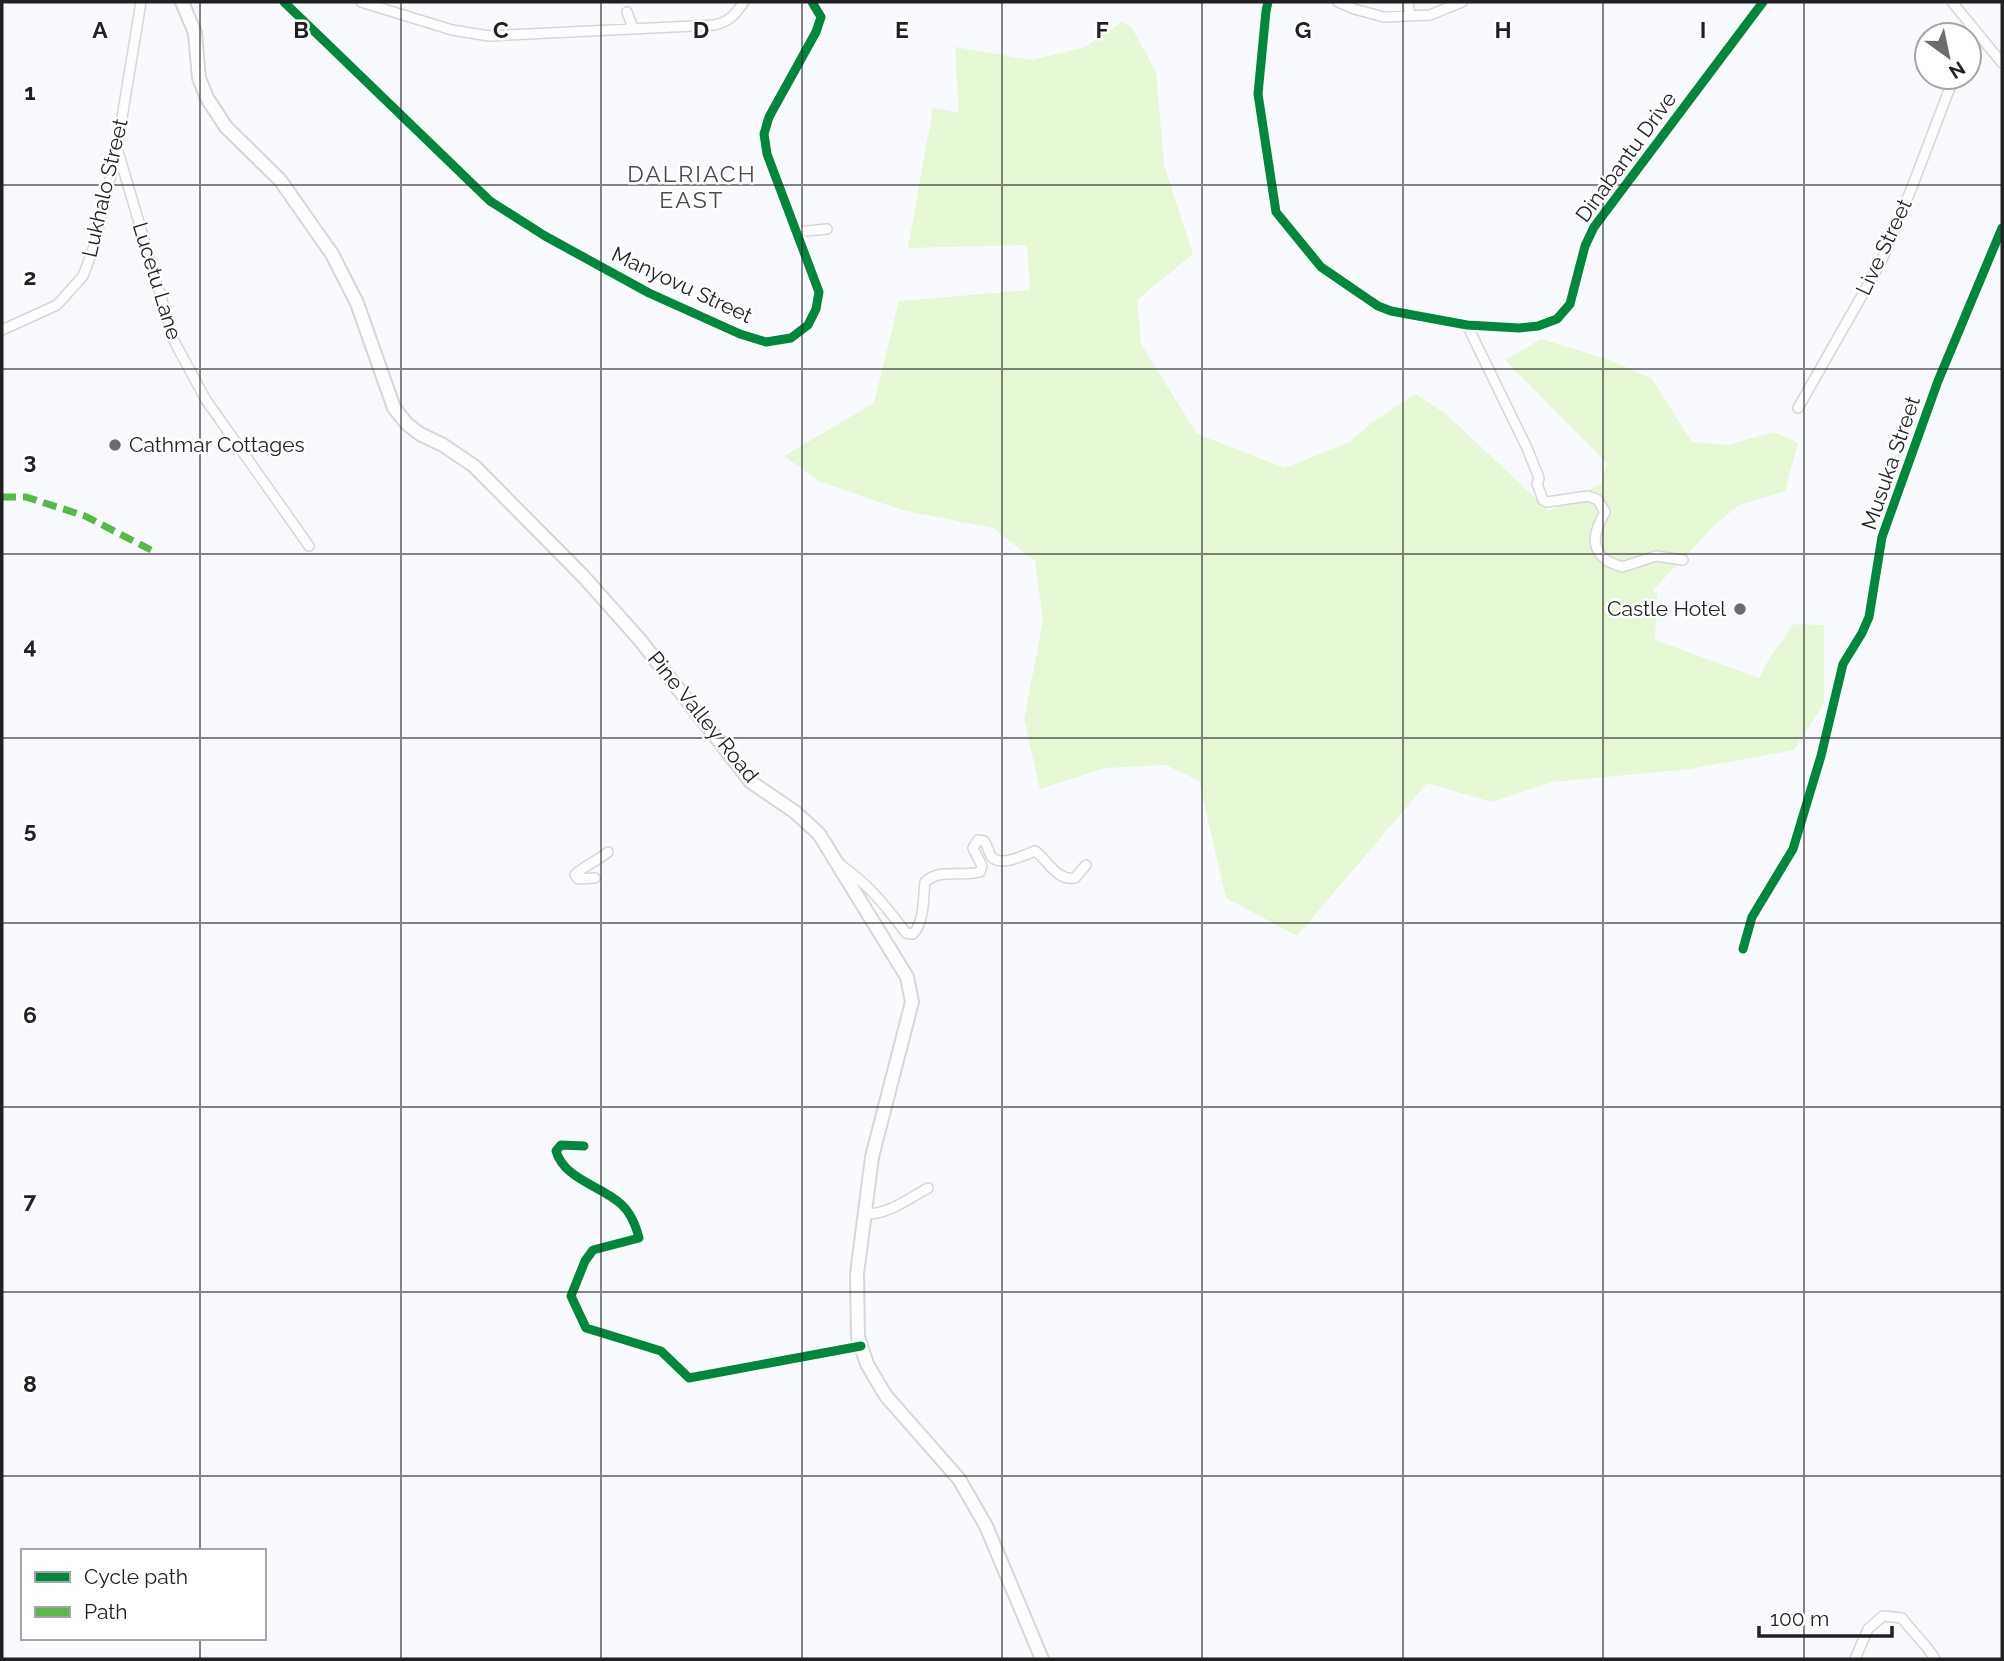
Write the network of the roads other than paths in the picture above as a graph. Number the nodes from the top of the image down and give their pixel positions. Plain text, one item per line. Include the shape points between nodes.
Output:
1 (141, 2) edge
2 (182, 2) edge
3 (284, 2) edge
4 (361, 2) edge
5 (744, 2) edge
6 (812, 2) edge
7 (1268, 2) edge
8 (1338, 2) edge
9 (1408, 2) edge
10 (1462, 2) edge
11 (1763, 2) edge
12 (1952, 2) edge
13 (626, 12) dead end
14 (1410, 15) junction
15 (1964, 21) edge
16 (633, 28) junction
17 (1983, 44) edge
18 (2002, 63) edge
19 (1949, 91) edge
20 (117, 148) junction
21 (2002, 228) edge
22 (827, 229) dead end
23 (796, 232) junction
24 (1467, 324) junction
25 (2, 330) edge
26 (1798, 408) dead end
27 (309, 546) dead end
28 (1683, 560) dead end
29 (608, 852) dead end
30 (837, 862) junction
31 (1086, 865) dead end
32 (595, 878) dead end
33 (1743, 948) dead end
34 (584, 1146) dead end
35 (928, 1188) dead end
36 (864, 1214) junction
37 (861, 1346) junction
38 (1042, 1659) edge
39 (1854, 1659) edge
40 (1936, 1659) edge

1 - 20 street, Lukhalo Street
2 - 30 main road, Pine Valley Road via 195,33 199,78 207,98 226,127 280,180 332,254 362,316 394,408 420,434 474,466 583,576 640,640 751,782 819,834
3 - 23 street, Manyovu Street via 490,201 649,293 740,334 766,342 791,338 808,325 817,309 819,292
4 - 16 street via 452,30 489,36
5 - 16 street via 726,22
6 - 23 street, Manyovu Street via 821,17 816,33 764,134
7 - 24 street, Dinabantu Drive via 1258,94 1276,212 1321,267 1378,306
8 - 14 street via 1384,17
9 - 14 street
10 - 14 street via 1430,15
11 - 24 street, Dinabantu Drive via 1594,227 1570,304 1557,319 1519,328
12 - 15 street
13 - 16 street
17 - 18 street
19 - 26 street, Live Street via 1881,262
20 - 25 street, Lukhalo Street via 83,276 57,305
20 - 27 street, Lucetu Lane via 174,341 206,400
21 - 33 street, Musuka Street via 1938,381 1882,537 1869,617 1843,664 1793,849 1752,917
22 - 23 street
24 - 28 street via 1527,448 1543,500 1588,496 1598,500 1605,512 1594,534 1605,560 1622,567 1656,556
29 - 32 street via 575,875 578,879
30 - 31 street via 877,894 906,933 913,934 919,928 925,882 937,874 980,872 982,866 973,848 978,841 988,845 995,860 1035,851 1068,879 1075,878
30 - 36 main road, Pine Valley Road via 907,977 912,1002 872,1157
34 - 37 street via 561,1145 556,1151 559,1161 621,1204 636,1224 639,1238 593,1250 585,1261 571,1296 586,1328 661,1351 689,1378
35 - 36 street via 885,1212
36 - 37 main road, Pine Valley Road via 857,1274
37 - 38 main road, Pine Valley Road via 886,1396 966,1491 986,1526
39 - 40 street via 1868,1629 1883,1616 1902,1618

